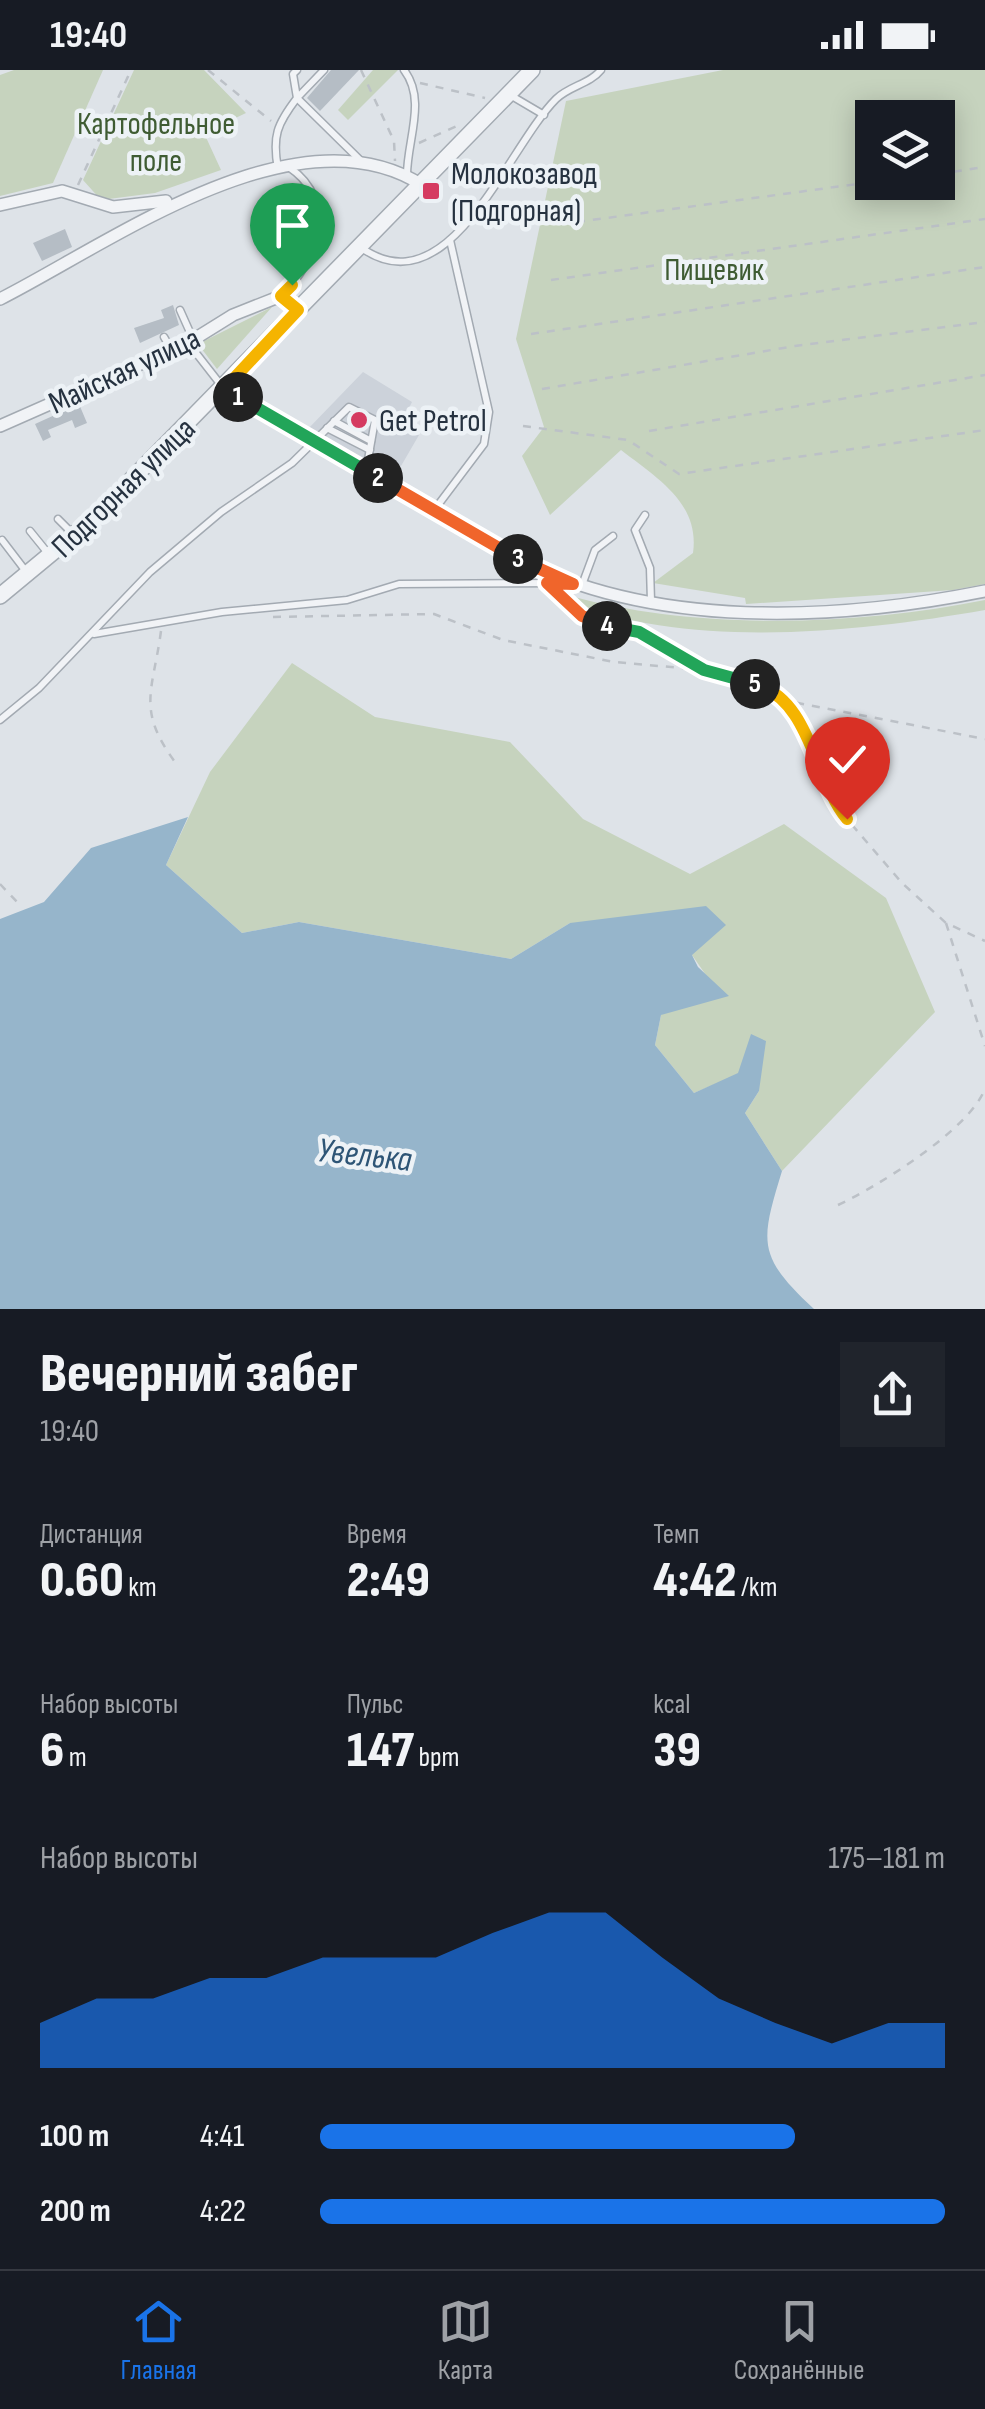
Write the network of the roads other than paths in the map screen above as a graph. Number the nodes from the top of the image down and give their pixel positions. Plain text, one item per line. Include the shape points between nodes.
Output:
1 (296, 70) edge
2 (324, 70) edge
3 (404, 70) edge
4 (532, 70) edge
5 (602, 70) edge
6 (504, 97) junction
7 (297, 98) junction
8 (544, 115) junction
9 (366, 166) junction
10 (283, 168) junction
11 (401, 174) junction
12 (422, 186) junction
13 (180, 199) junction
14 (0, 206) edge
15 (450, 240) junction
16 (360, 247) junction
17 (281, 296) junction
18 (0, 299) edge
19 (180, 310) dead end
20 (298, 310) junction
21 (164, 338) dead end
22 (191, 341) junction
23 (172, 350) junction
24 (224, 389) junction
25 (334, 421) junction
26 (0, 426) edge
27 (327, 428) junction
28 (371, 441) junction
29 (312, 444) junction
30 (370, 450) junction
31 (366, 472) junction
32 (434, 510) junction
33 (646, 514) dead end
34 (58, 519) dead end
35 (30, 531) dead end
36 (75, 536) junction
37 (613, 536) dead end
38 (2, 540) edge
39 (51, 558) junction
40 (29, 575) junction
41 (578, 585) junction
42 (985, 591) edge
43 (0, 596) edge
44 (652, 602) junction
45 (93, 634) junction
46 (0, 720) edge

1 - 7 lane
2 - 7 lane
3 - 11 lane via 417,102
4 - 6 street, Подгорная улица
5 - 8 lane via 558,96
6 - 8 lane
6 - 12 street, Подгорная улица
7 - 9 lane
7 - 10 lane via 276,126 273,146
8 - 15 lane
9 - 10 street
9 - 11 street
10 - 13 street
10 - 17 lane via 309,188 319,226 301,273
11 - 12 street
12 - 16 street, Подгорная улица
13 - 14 street via 113,207 48,192
13 - 18 street
15 - 16 lane via 410,264 383,263
15 - 32 lane via 489,412 484,444
16 - 20 street, Подгорная улица
17 - 20 street
17 - 22 street, Майская улица
19 - 22 lane
20 - 24 street, Подгорная улица
21 - 23 lane
22 - 23 street, Майская улица
22 - 24 lane
23 - 26 street, Майская улица
24 - 29 street
24 - 36 street, Подгорная улица
25 - 27 lane
25 - 28 lane
25 - 28 lane via 349,407 375,420
27 - 29 lane
27 - 30 lane
28 - 30 lane
29 - 31 street
29 - 45 lane via 150,572
30 - 31 lane
31 - 32 street
32 - 41 street
33 - 44 lane via 635,530 650,568
34 - 36 lane
35 - 39 lane
36 - 39 street, Подгорная улица
37 - 41 lane via 595,550
38 - 40 lane
39 - 40 street, Подгорная улица
40 - 43 street, Подгорная улица
41 - 44 street
41 - 45 lane via 399,584 347,600
42 - 44 street via 855,608 752,610
45 - 46 lane

